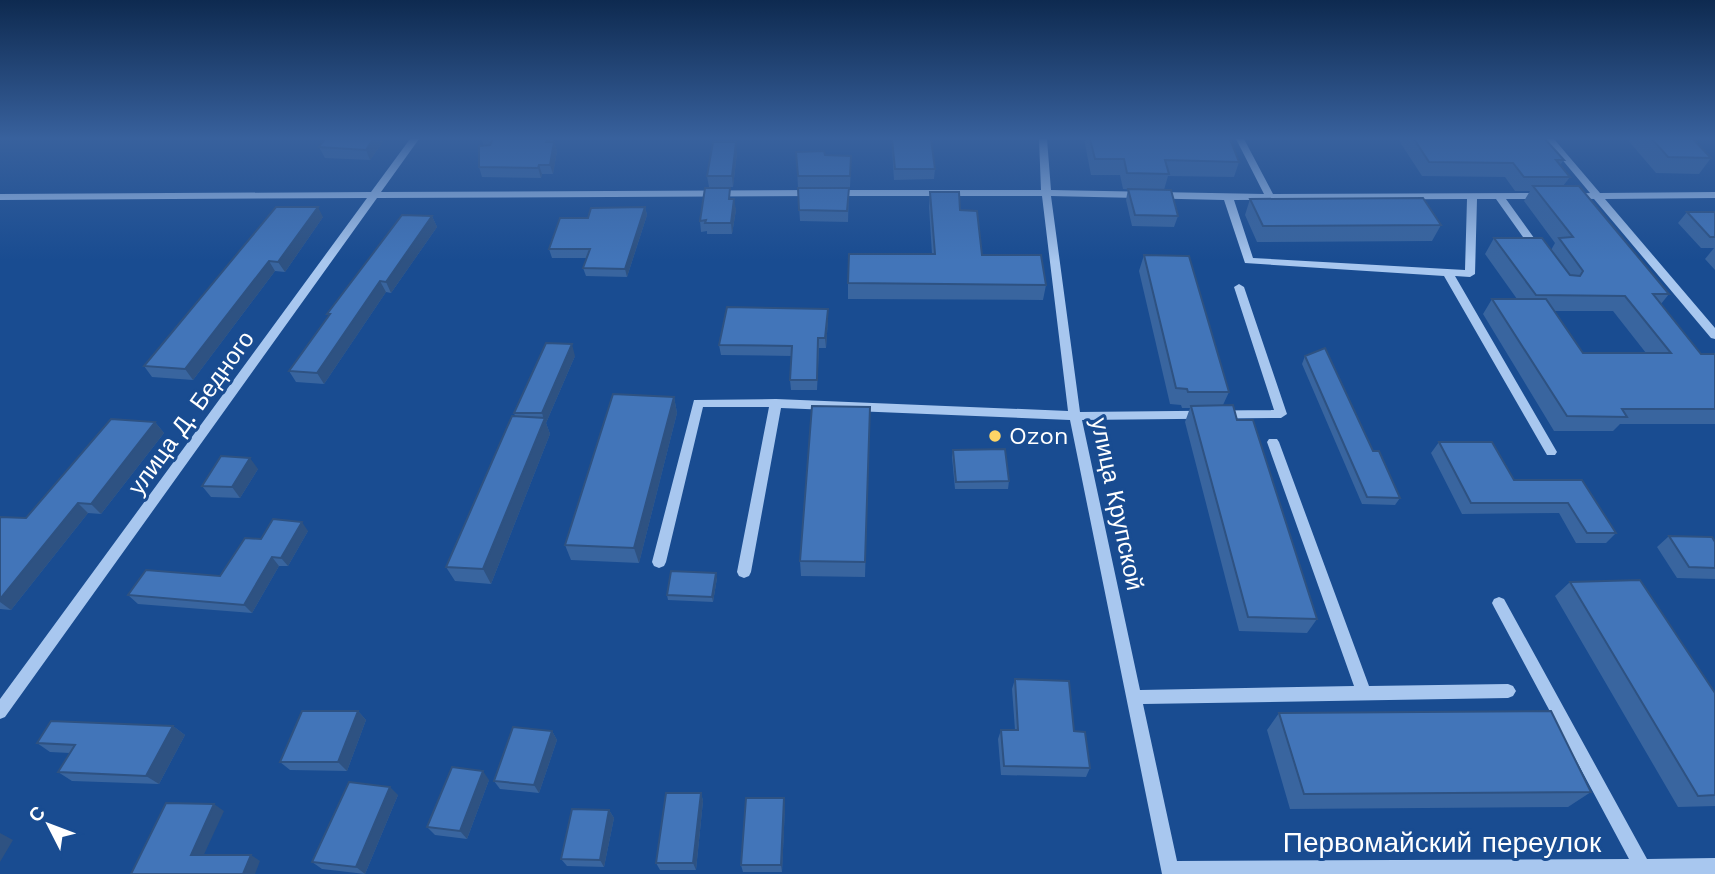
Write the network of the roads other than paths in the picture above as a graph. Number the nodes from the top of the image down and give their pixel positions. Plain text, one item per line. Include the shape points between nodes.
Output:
1 (386, 180) edge
2 (1045, 180) edge
3 (1261, 180) edge
4 (1585, 180) edge
5 (376, 193) junction
6 (1046, 193) junction
7 (1472, 195) junction
8 (1715, 195) edge
9 (1499, 196) junction
10 (1549, 196) edge
11 (1562, 196) edge
12 (0, 197) edge
13 (1228, 197) junction
14 (1270, 197) junction
15 (1600, 197) junction
16 (1543, 257) edge
17 (1447, 272) junction
18 (1239, 287) dead end
19 (1715, 335) edge
20 (776, 403) junction
21 (1075, 416) junction
22 (1273, 442) dead end
23 (1551, 452) dead end
24 (659, 562) dead end
25 (744, 572) dead end
26 (1499, 603) dead end
27 (1508, 691) dead end
28 (1364, 694) junction
29 (1134, 697) junction
30 (0, 712) edge
31 (1643, 867) junction
32 (1715, 867) edge
33 (1170, 872) edge

1 - 5 street, улица Д. Бедного
2 - 6 street, улица Крупской
3 - 14 street
4 - 15 street
5 - 6 street
5 - 12 street
5 - 30 street, улица Д. Бедного
6 - 13 street
6 - 21 street, улица Крупской
7 - 9 street
7 - 14 street
7 - 17 street via 1469,274
8 - 15 street
9 - 10 street
9 - 16 street
11 - 15 street
13 - 14 street
13 - 17 street via 1250,261
15 - 19 street
17 - 23 street
18 - 21 street via 1281,414
20 - 21 street
20 - 24 street via 698,403
20 - 25 street
21 - 29 street, улица Крупской
22 - 28 street
26 - 31 street
27 - 28 lane
28 - 29 lane
29 - 33 street, улица Крупской
31 - 32 street, Первомайский переулок
31 - 33 street, Первомайский переулок

